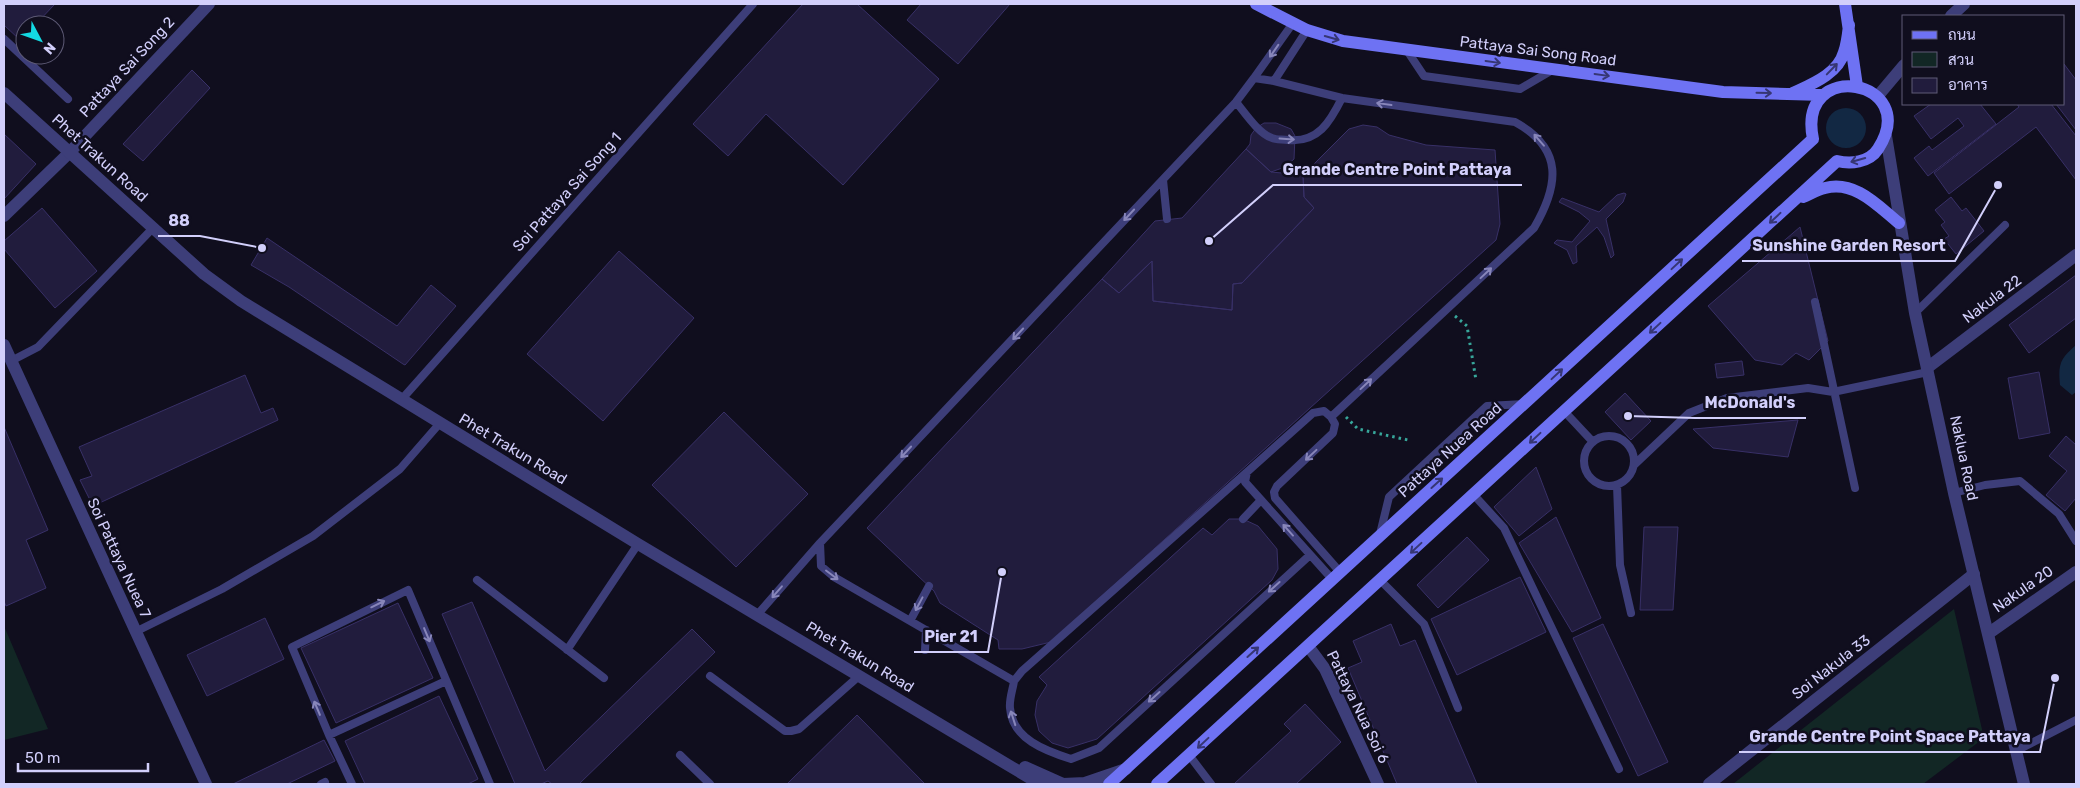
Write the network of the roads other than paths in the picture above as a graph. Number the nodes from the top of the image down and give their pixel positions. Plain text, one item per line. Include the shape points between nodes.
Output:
1 (209, 4) edge
2 (753, 4) edge
3 (1256, 4) edge
4 (1845, 4) edge
5 (1964, 4) edge
6 (1953, 15) edge
7 (1293, 23) junction
8 (1849, 25) junction
9 (1307, 30) junction
10 (4, 39) edge
11 (1406, 49) junction
12 (1902, 67) edge
13 (1554, 69) junction
14 (1254, 78) junction
15 (1274, 81) junction
16 (1857, 86) junction
17 (4, 93) edge
18 (1792, 94) junction
19 (1824, 95) junction
20 (1877, 97) junction
21 (1342, 98) junction
22 (68, 99) dead end
23 (1236, 102) junction
24 (1886, 136) junction
25 (69, 153) junction
26 (1163, 180) junction
27 (1795, 199) junction
28 (4, 216) edge
29 (1167, 219) dead end
30 (1900, 223) junction
31 (2005, 225) dead end
32 (153, 228) junction
33 (2076, 255) edge
34 (1815, 302) dead end
35 (1915, 313) junction
36 (4, 345) edge
37 (11, 361) junction
38 (1928, 370) junction
39 (1833, 392) junction
40 (402, 399) junction
41 (1524, 404) junction
42 (1564, 411) junction
43 (1331, 417) junction
44 (440, 423) junction
45 (1593, 442) junction
46 (1634, 465) junction
47 (1247, 472) junction
48 (1617, 485) junction
49 (1855, 488) dead end
50 (1954, 492) junction
51 (1473, 494) junction
52 (1262, 500) junction
53 (1243, 519) dead end
54 (1380, 536) junction
55 (2076, 541) edge
56 (638, 544) junction
57 (820, 544) junction
58 (1310, 554) junction
59 (2076, 572) edge
60 (1974, 574) junction
61 (1336, 576) junction
62 (477, 580) dead end
63 (1380, 580) junction
64 (929, 586) dead end
65 (1631, 613) dead end
66 (758, 614) junction
67 (910, 621) junction
68 (926, 630) junction
69 (135, 632) junction
70 (1989, 633) junction
71 (1308, 646) junction
72 (568, 650) junction
73 (925, 650) dead end
74 (710, 676) dead end
75 (858, 676) junction
76 (604, 678) dead end
77 (1014, 680) junction
78 (446, 681) junction
79 (1458, 708) dead end
80 (2076, 720) edge
81 (329, 735) junction
82 (984, 750) junction
83 (2016, 751) junction
84 (680, 755) dead end
85 (1189, 756) junction
86 (1126, 769) junction
87 (1619, 769) dead end
88 (206, 784) edge
89 (352, 784) edge
90 (490, 784) edge
91 (710, 784) edge
92 (1040, 784) edge
93 (1109, 784) edge
94 (1158, 784) edge
95 (1211, 784) edge
96 (1378, 784) edge
97 (1709, 784) edge
98 (2024, 784) edge

1 - 25 street, Pattaya Sai Song 2
2 - 40 lane, Soi Pattaya Sai Song 1
3 - 7 main road, Pattaya Sai Song Road
4 - 8 main road
5 - 6 street
7 - 9 main road, Pattaya Sai Song Road
7 -> 14 lane
8 - 16 main road
18 -> 8 main road via 1819,81 1834,69 1844,54
9 -> 11 main road, Pattaya Sai Song Road via 1343,41
9 - 15 lane
10 - 22 lane
11 -> 13 main road, Pattaya Sai Song Road
11 - 13 lane via 1424,76 1510,88 1520,89
12 - 20 street
13 -> 18 main road, Pattaya Sai Song Road via 1723,92
14 - 15 lane
14 - 23 lane
15 - 21 lane
16 - 19 main road via 1838,86
16 - 20 main road
17 - 25 street, Phet Trakun Road
18 - 19 main road, Pattaya Sai Song Road
41 -> 19 main road, Pattaya Nuea Road via 1813,139 1811,116 1816,103
20 - 24 main road via 1884,106 1888,121
23 -> 21 lane via 1271,138 1303,140 1322,129
43 -> 21 lane via 1534,228 1551,194 1552,168 1542,142 1515,122
23 - 26 lane
24 -> 27 main road via 1876,152 1859,162 1836,161
24 - 30 street, Naklua Road
25 - 28 street
25 - 32 street, Phet Trakun Road
26 - 29 lane
26 -> 57 lane
27 - 30 main road via 1826,188 1843,187 1864,194
27 -> 42 main road
30 - 35 street, Naklua Road
31 - 35 lane
32 - 37 lane via 38,347
32 - 40 street, Phet Trakun Road via 204,274 241,301
33 - 38 street, Nakula 22
34 - 39 lane
35 - 38 street, Naklua Road
36 - 37 street, Soi Pattaya Nuea 7
37 - 69 street, Soi Pattaya Nuea 7
38 - 39 lane
38 - 50 street, Naklua Road
39 - 46 lane via 1808,388 1727,398 1701,407 1689,412
39 - 49 lane
40 - 44 street, Phet Trakun Road
54 -> 41 main road, Pattaya Nuea Road
41 - 54 lane via 1487,406 1389,498
42 - 45 lane
42 -> 51 main road
43 - 47 lane via 1324,411 1313,413
43 -> 61 lane via 1335,424 1333,433 1274,492 1275,498
44 - 56 street, Phet Trakun Road
44 - 69 lane via 400,468 314,536 222,589
45 - 46 lane via 1604,436 1621,438 1633,450
45 - 48 lane via 1584,459 1588,475 1601,485
46 - 48 lane via 1630,476
47 - 52 lane via 1245,482
47 - 77 lane
48 - 65 lane via 1620,565
50 - 55 lane via 2020,481 2059,514
50 - 60 street, Naklua Road
51 -> 63 main road
51 - 87 lane via 1504,528
52 - 53 lane
58 -> 52 lane
54 - 61 main road, Pattaya Nuea Road
56 - 66 street, Phet Trakun Road
56 - 72 lane
57 -> 66 lane
57 -> 67 lane via 822,566 834,577
58 - 61 lane
58 -> 77 lane via 1099,748 1071,759 1045,750 1017,731 1010,708
59 - 70 street, Nakula 20
60 - 70 street, Naklua Road
60 - 97 street, Soi Nakula 33
86 -> 61 main road, Pattaya Nuea Road
62 - 72 lane
63 - 71 main road
63 - 79 lane via 1424,624
64 -> 67 lane
66 - 75 street, Phet Trakun Road
67 - 68 lane
68 - 73 lane
68 - 77 lane
69 - 88 street, Soi Pattaya Nuea 7
70 - 83 street, Naklua Road
71 -> 85 main road
71 - 96 street, Pattaya Nua Soi 6 via 1324,669
72 - 76 lane
74 - 75 lane via 785,731 791,731 799,729
75 - 82 street, Phet Trakun Road
78 - 81 lane
81 -> 78 lane via 292,647 408,590
78 - 90 lane
80 - 83 lane
81 - 89 lane
82 - 86 street via 1063,784 1085,783
82 - 92 street, Phet Trakun Road
83 - 98 street, Naklua Road
84 - 91 lane
85 - 94 main road
85 - 95 lane
86 - 93 main road, Pattaya Nuea Road

